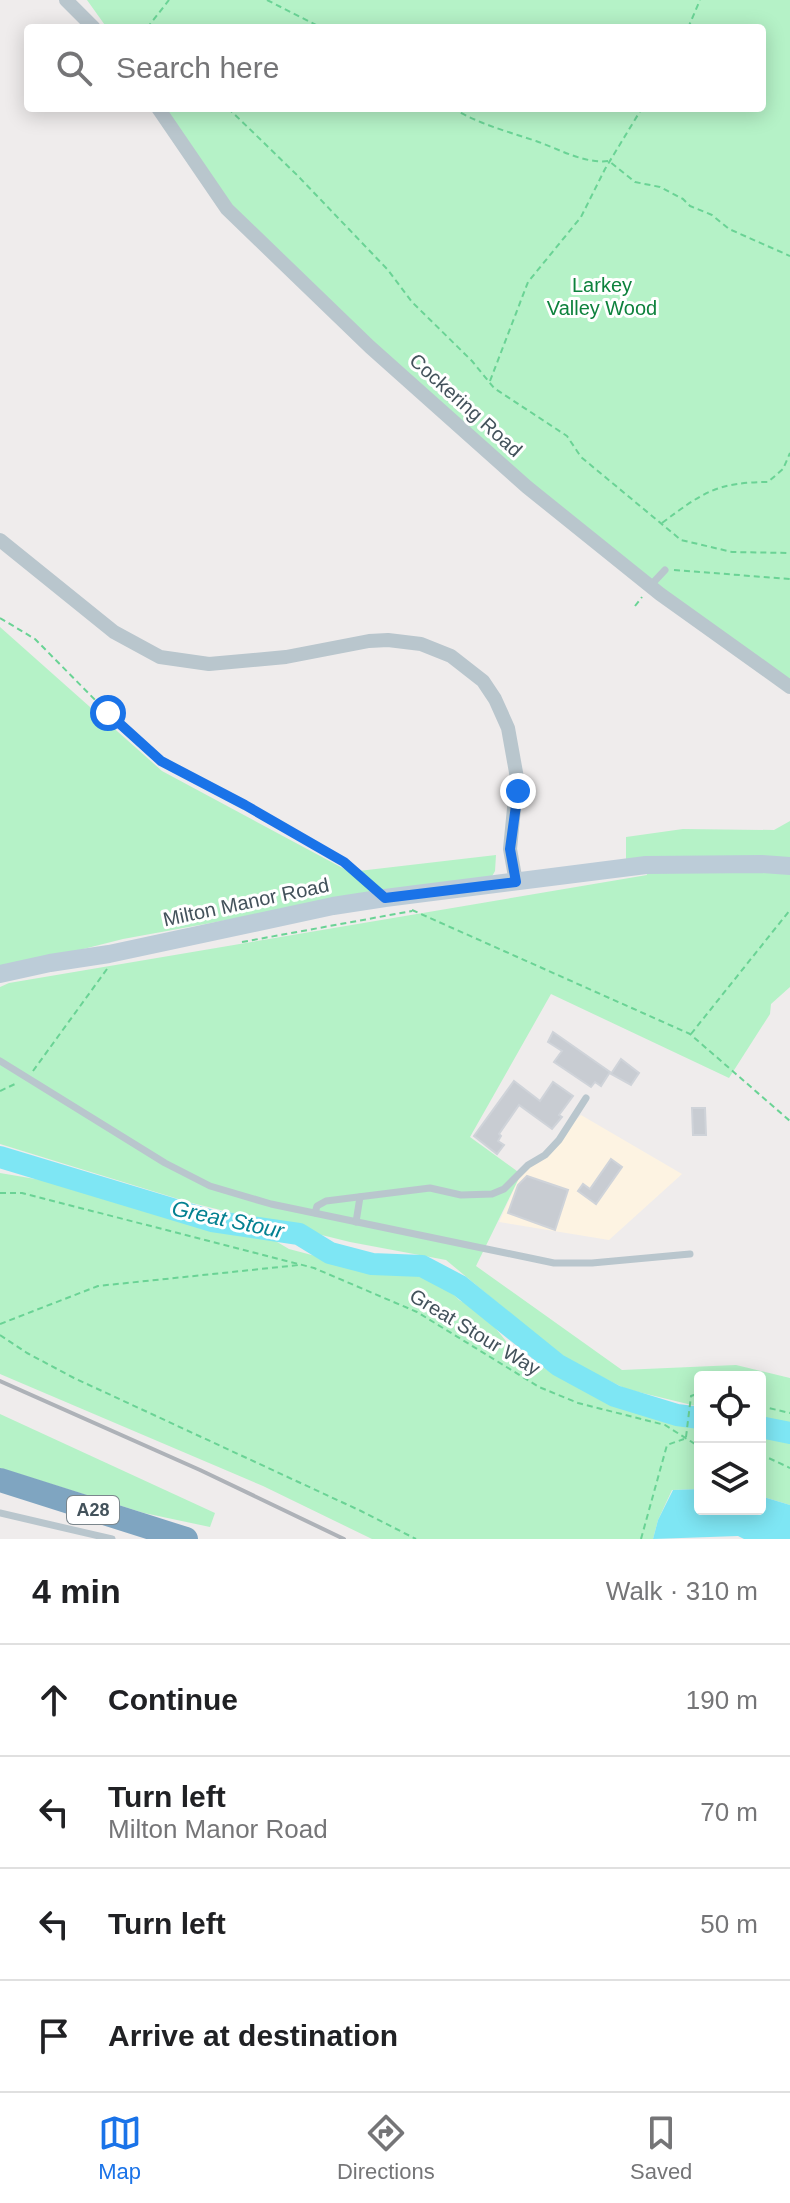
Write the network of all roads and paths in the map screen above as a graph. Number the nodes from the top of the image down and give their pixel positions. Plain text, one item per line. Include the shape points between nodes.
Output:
1 (66, 0) edge
2 (169, 0) edge
3 (267, 0) edge
4 (700, 0) edge
5 (90, 24) edge
6 (150, 24) edge
7 (314, 24) edge
8 (690, 24) edge
9 (161, 112) edge
10 (232, 112) edge
11 (459, 112) edge
12 (640, 112) edge
13 (609, 161) junction
14 (790, 256) edge
15 (489, 382) junction
16 (790, 453) edge
17 (661, 524) junction
18 (0, 540) edge
19 (790, 553) edge
20 (665, 570) joint
21 (790, 579) edge
22 (650, 586) junction
23 (0, 618) edge
24 (790, 687) edge
25 (790, 866) edge
26 (516, 882) junction
27 (385, 898) junction
28 (790, 910) edge
29 (414, 911) junction
30 (231, 944) dead end
31 (109, 966) dead end
32 (0, 974) edge
33 (690, 1034) junction
34 (0, 1061) edge
35 (28, 1077) junction
36 (0, 1091) edge
37 (586, 1098) dead end
38 (790, 1121) edge
39 (0, 1193) edge
40 (360, 1197) junction
41 (315, 1213) junction
42 (356, 1222) junction
43 (690, 1254) dead end
44 (301, 1264) junction
45 (0, 1324) edge
46 (0, 1335) edge
47 (694, 1394) edge
48 (766, 1407) edge
49 (790, 1413) edge
50 (685, 1438) junction
51 (696, 1443) edge
52 (766, 1457) edge
53 (790, 1468) edge
54 (0, 1480) edge
55 (0, 1513) edge
56 (174, 1537) edge
57 (112, 1539) edge
58 (416, 1539) edge
59 (641, 1539) edge

1 - 5 street
2 - 6 path
3 - 7 path
4 - 8 path
9 - 22 street, Cockering Road via 227,209 370,347 527,487
10 - 15 path via 338,217
11 - 13 path via 562,151
12 - 13 path
13 - 14 path via 635,182 660,187 729,229
13 - 15 path via 581,217 528,282
15 - 17 path via 567,436 581,457
16 - 17 path via 783,469 768,482 739,482 700,494
17 - 19 path via 681,540 732,552
18 - 26 street via 114,632 160,657 209,664 388,640 421,644 451,656 483,681 508,728 517,778 510,849
20 - 21 path
20 - 22 lane
22 - 24 street, Cockering Road
23 - 27 path via 35,639 161,761 344,862
25 - 26 street, Milton Manor Road via 646,865
26 - 27 street, Milton Manor Road
27 - 29 path
27 - 32 street, Milton Manor Road
28 - 33 path
29 - 30 path
29 - 33 path
31 - 35 path
33 - 38 path
34 - 35 lane
35 - 36 path
35 - 41 lane via 210,1186
37 - 40 lane via 559,1140 504,1189 476,1197 430,1188
39 - 44 path, Great Stour Way via 22,1193
40 - 41 lane via 326,1201
40 - 42 lane
41 - 42 lane
42 - 43 lane via 554,1263
44 - 45 path via 98,1286
44 - 50 path, Great Stour Way via 417,1312 539,1387 578,1403 665,1425
46 - 58 path via 74,1378
47 - 50 path
48 - 49 path
50 - 51 path, Great Stour Way
50 - 59 path via 667,1445
52 - 53 path
54 - 56 highway, A28
55 - 57 lane

